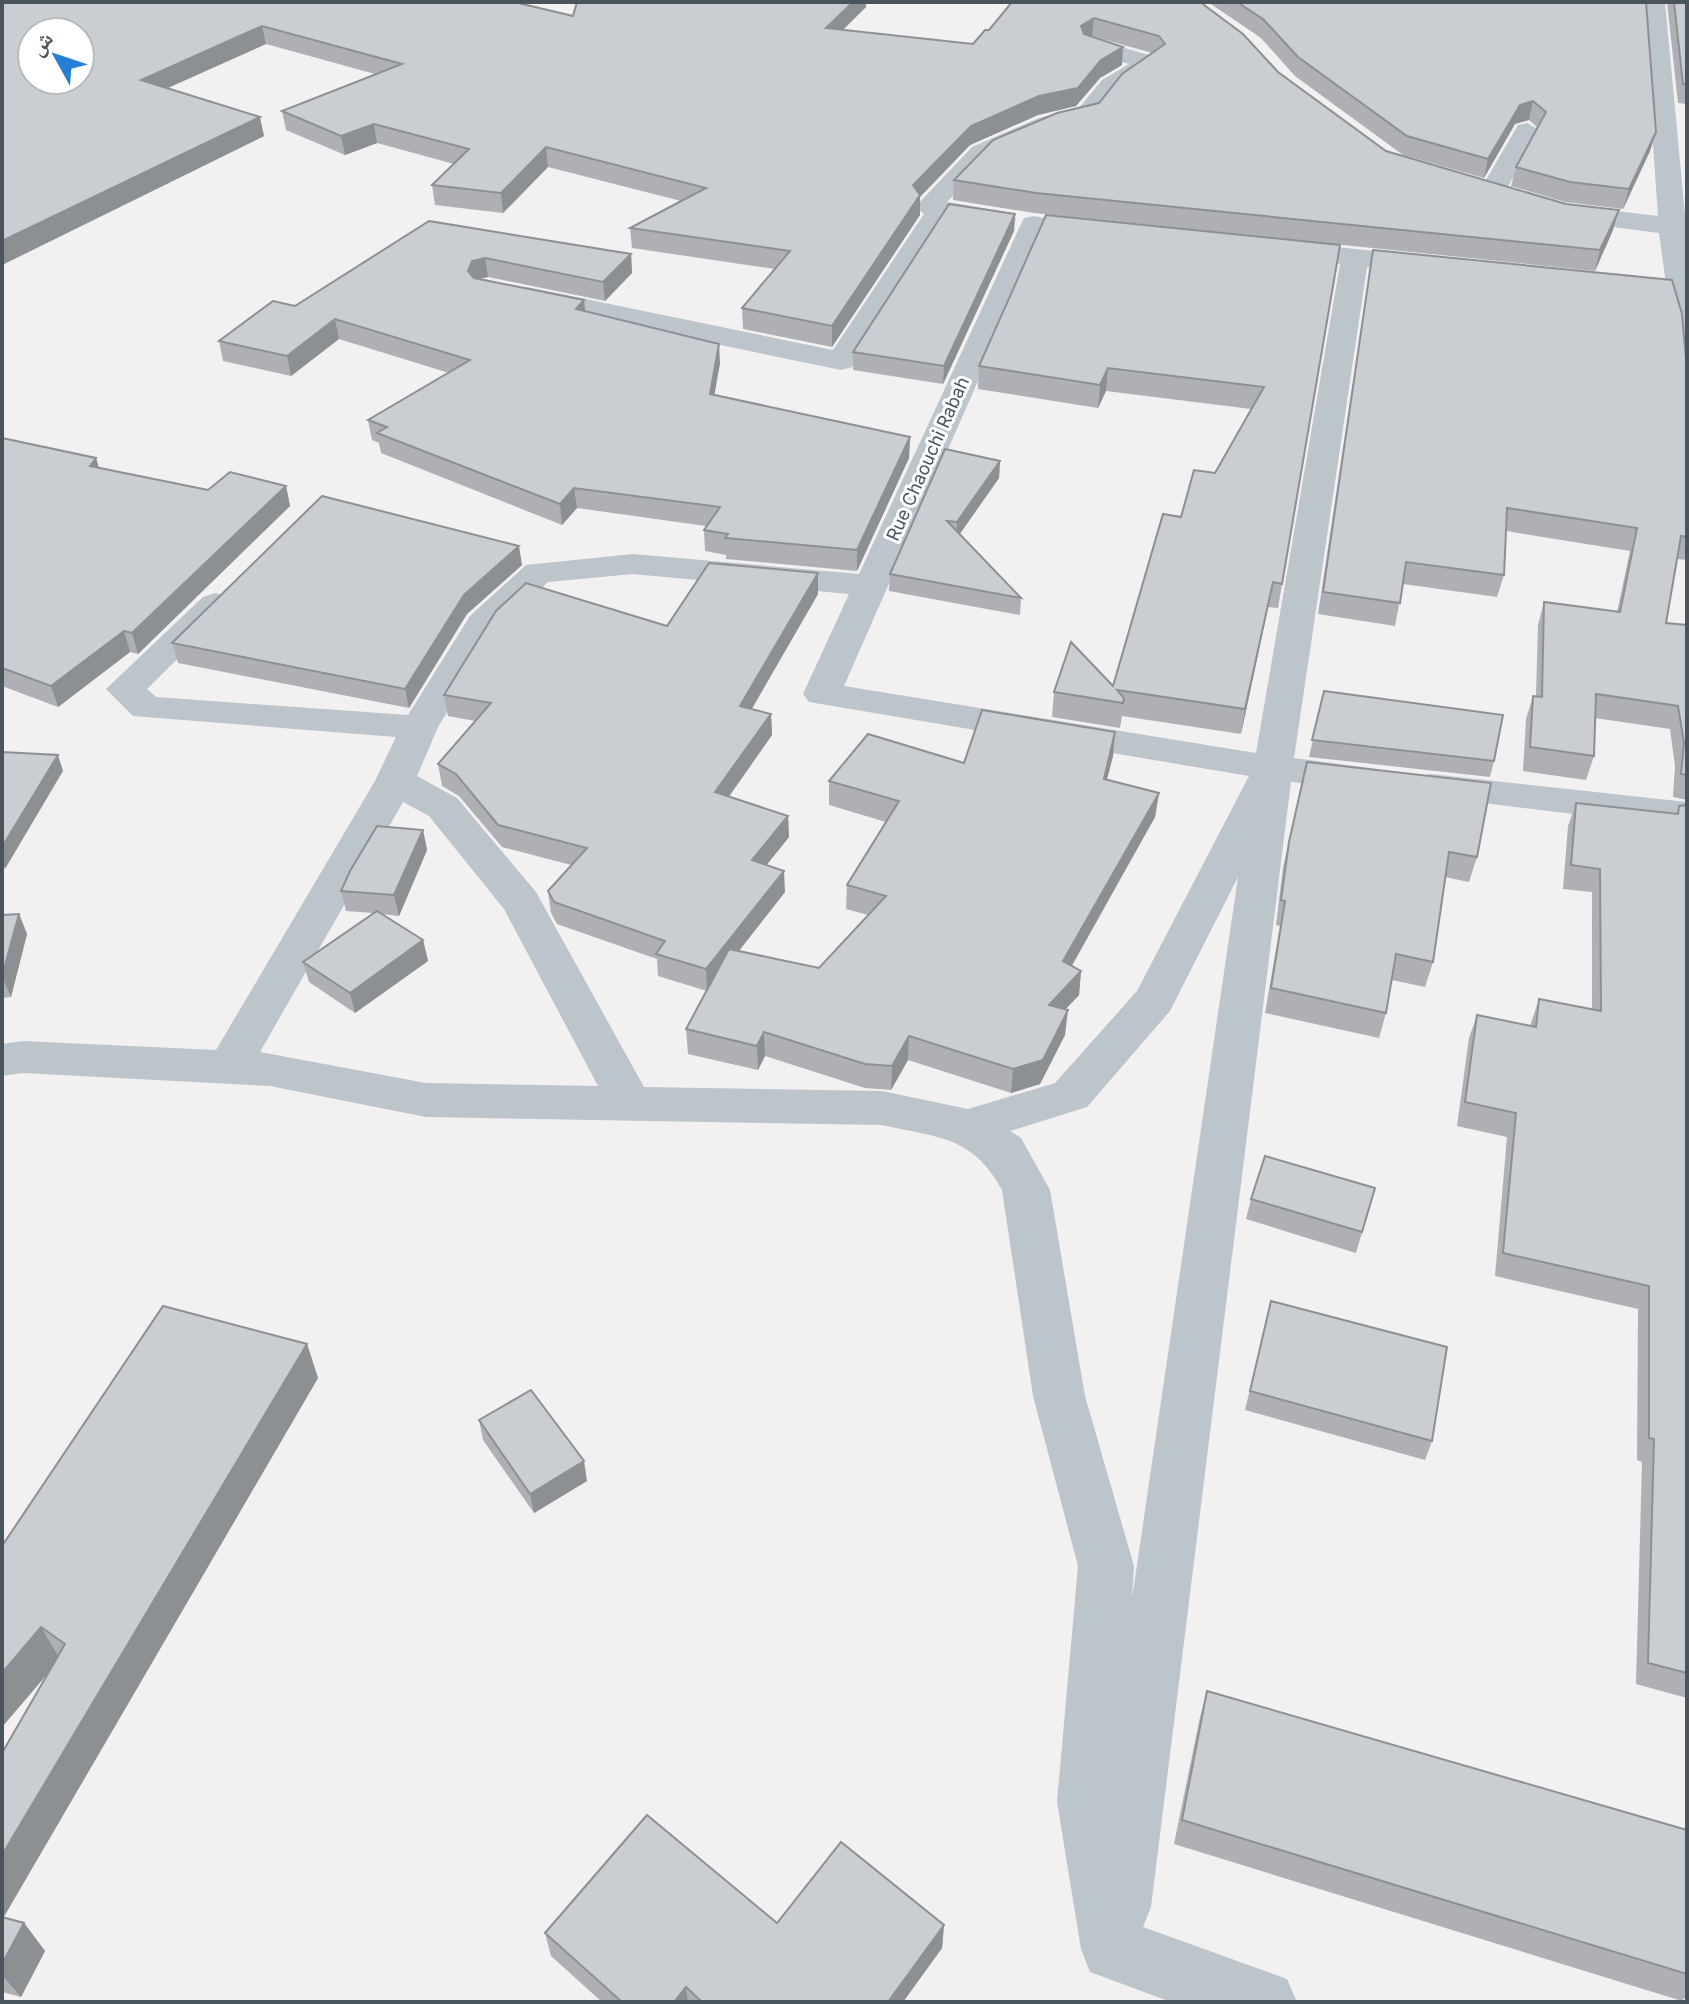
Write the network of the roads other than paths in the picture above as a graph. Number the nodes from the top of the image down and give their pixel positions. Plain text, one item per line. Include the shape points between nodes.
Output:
1 (1654, 2) edge
2 (1657, 44) junction
3 (1093, 46) edge
4 (1687, 47) edge
5 (1675, 110) edge
6 (1527, 130) edge
7 (1464, 184) edge
8 (1492, 192) junction
9 (940, 209) junction
10 (1672, 226) junction
11 (1248, 246) edge
12 (1355, 256) junction
13 (1464, 268) edge
14 (1650, 288) edge
15 (502, 291) edge
16 (1681, 291) junction
17 (1687, 327) edge
18 (238, 580) edge
19 (871, 586) junction
20 (419, 727) junction
21 (1273, 768) junction
22 (395, 781) junction
23 (1687, 815) edge
24 (2, 1060) edge
25 (229, 1067) junction
26 (630, 1103) junction
27 (968, 1127) junction
28 (1113, 1949) junction
29 (1264, 2002) edge

1 - 2 street
2 - 4 street
2 - 5 street
3 - 9 street via 1148,62 1110,85 1086,115 1048,123 981,152 928,207
5 - 10 street
6 - 8 street
7 - 8 street
8 - 10 street via 1562,213
9 - 15 street via 841,361
9 - 19 street, Rue Chaouchi Rabah via 1050,226
10 - 16 street
11 - 12 street
12 - 13 street
12 - 21 street
14 - 16 street
16 - 17 street
18 - 20 street via 125,689 146,708
19 - 20 street via 633,564 538,572 483,624
19 - 21 street, Rue Chaouchi Rabah via 822,694
20 - 22 street
21 - 23 street
21 - 27 street via 1154,1000 1071,1095
21 - 28 street
22 - 25 street
22 - 26 street via 443,807 521,902
24 - 25 street
25 - 26 street via 270,1069 426,1100
26 - 27 street via 882,1108
27 - 28 street via 1004,1151 1026,1190 1059,1396 1106,1566 1088,1802
28 - 29 street

